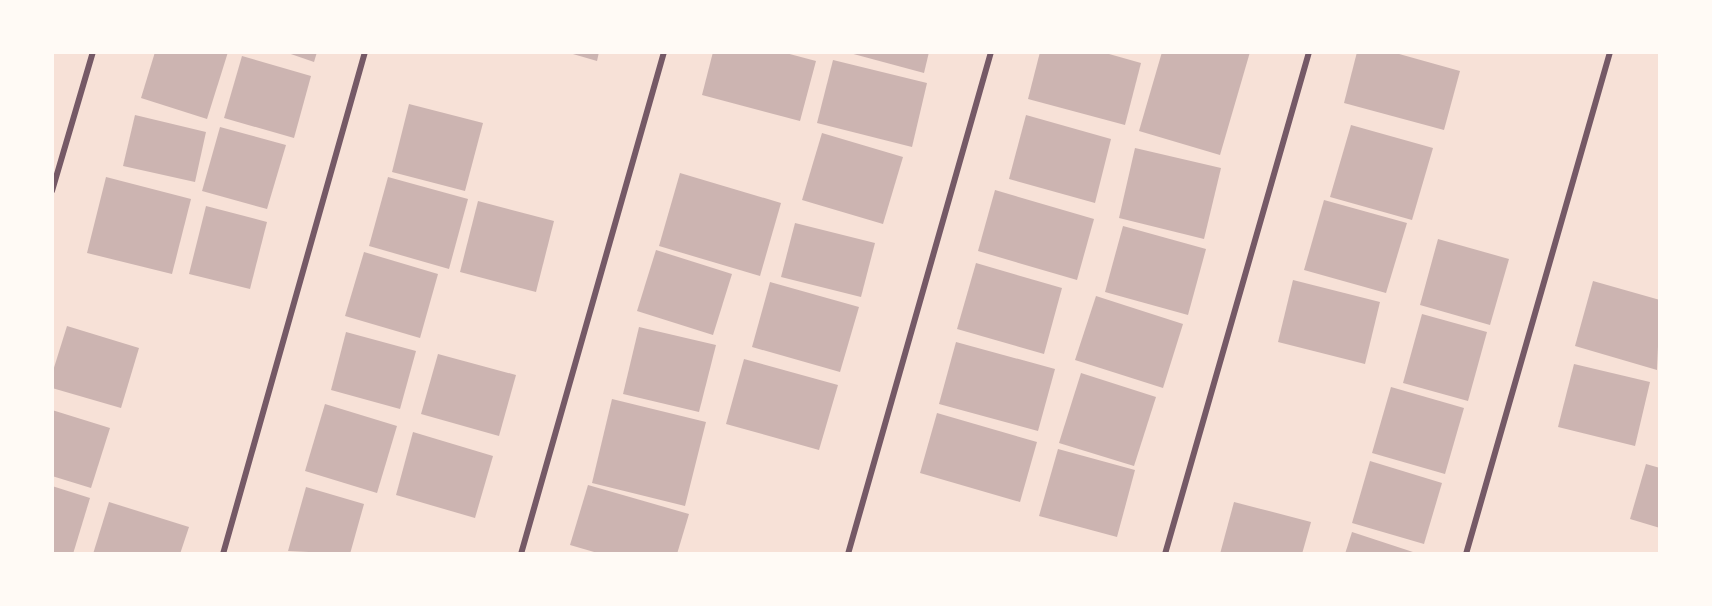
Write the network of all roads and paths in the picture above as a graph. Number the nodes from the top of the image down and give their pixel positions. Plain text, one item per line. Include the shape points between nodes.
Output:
1 (93, 52) edge
2 (365, 52) edge
3 (664, 52) edge
4 (990, 52) edge
5 (1309, 52) edge
6 (1610, 52) edge
7 (52, 190) edge
8 (223, 554) edge
9 (521, 554) edge
10 (848, 554) edge
11 (1164, 554) edge
12 (1466, 554) edge

1 - 7 street
2 - 8 street
3 - 9 street
4 - 10 street
5 - 11 street
6 - 12 street

